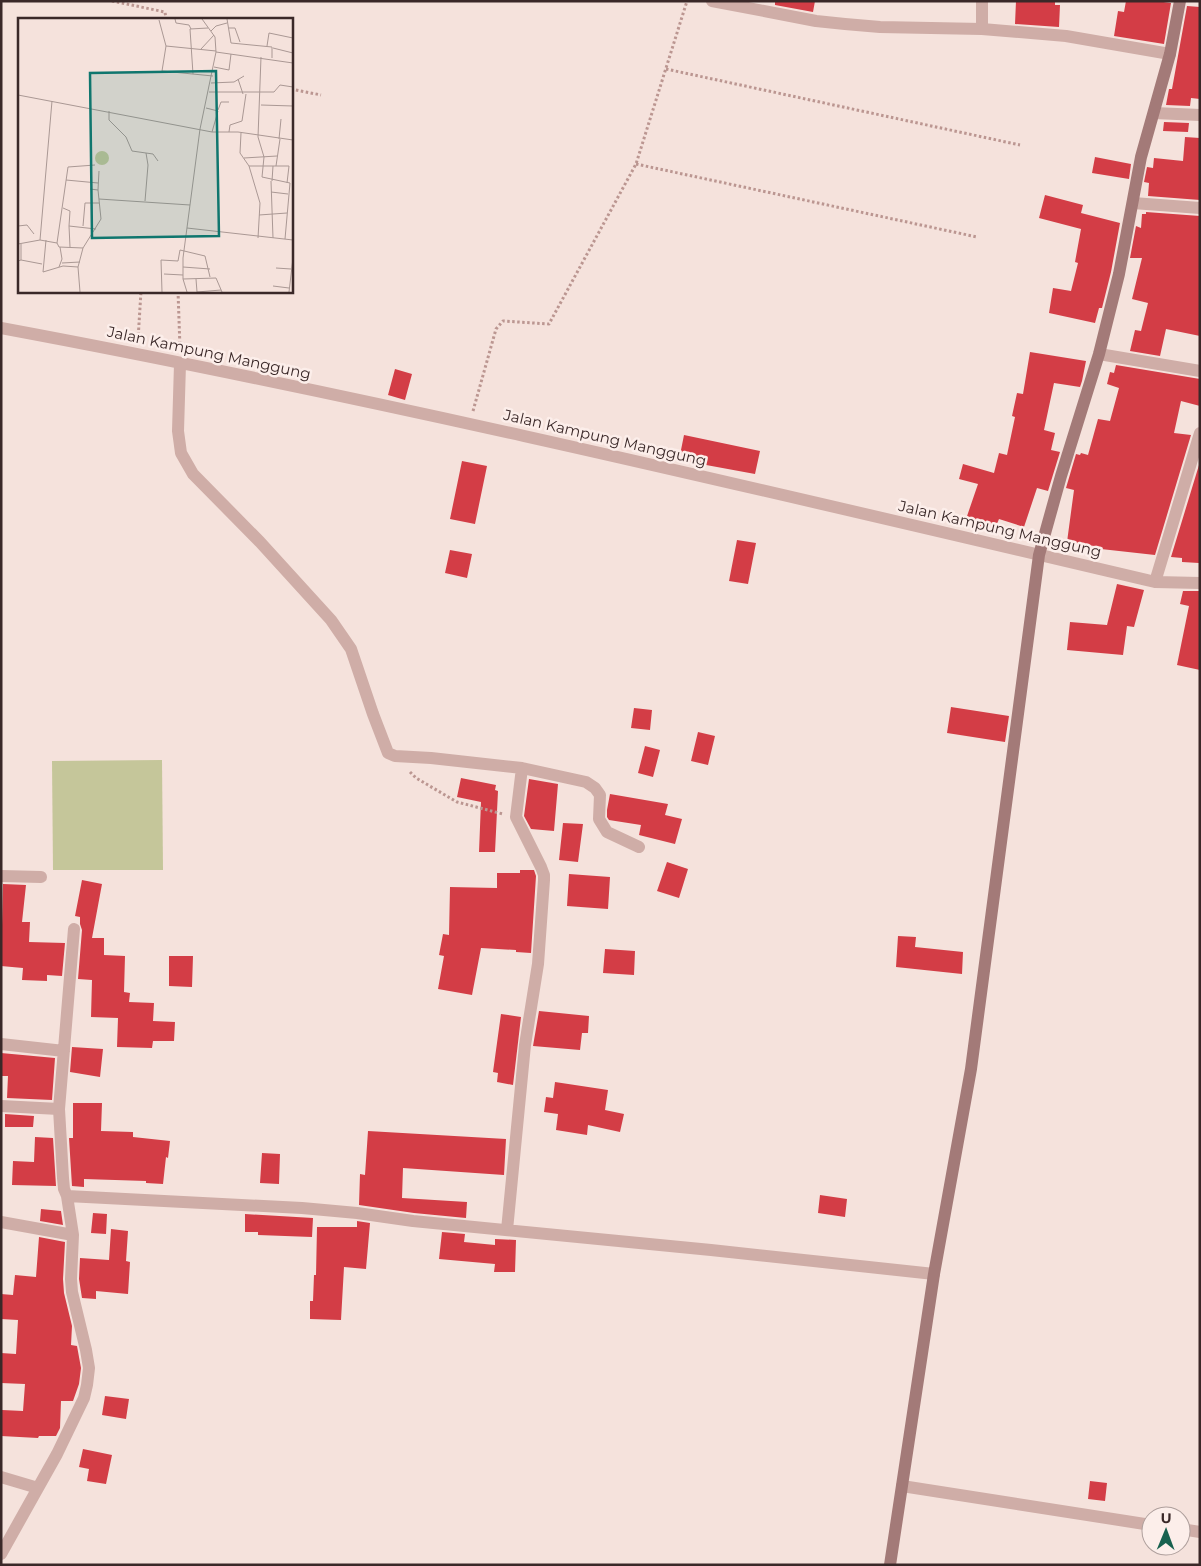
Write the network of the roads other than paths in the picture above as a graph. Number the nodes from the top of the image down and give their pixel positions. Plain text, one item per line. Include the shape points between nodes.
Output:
1 (712, 1) edge
2 (982, 1) edge
3 (1180, 1) edge
4 (982, 29) junction
5 (1170, 54) junction
6 (1154, 113) junction
7 (1200, 115) edge
8 (1133, 203) junction
9 (1200, 208) edge
10 (1, 328) edge
11 (1099, 354) junction
12 (180, 364) junction
13 (1200, 371) edge
14 (1200, 433) edge
15 (1039, 555) junction
16 (1155, 582) junction
17 (1200, 583) edge
18 (522, 768) junction
19 (639, 847) dead end
20 (1, 876) edge
21 (41, 877) dead end
22 (74, 929) dead end
23 (1, 1044) edge
24 (64, 1051) junction
25 (1, 1106) edge
26 (58, 1109) junction
27 (67, 1196) junction
28 (1, 1222) edge
29 (507, 1230) junction
30 (73, 1235) junction
31 (934, 1274) junction
32 (1, 1477) edge
33 (902, 1486) junction
34 (38, 1488) junction
35 (1141, 1523) edge
36 (1, 1554) edge
37 (890, 1565) edge

1 - 4 street via 816,21 880,27
2 - 4 street
3 - 5 street
4 - 5 street via 1066,36
5 - 6 street
6 - 7 street
6 - 8 street via 1141,157
8 - 9 street
8 - 11 street
10 - 12 street, Jalan Kampung Manggung
11 - 13 street
11 - 15 street
12 - 15 street, Jalan Kampung Manggung via 469,424
12 - 18 street via 178,431 181,453 193,474 331,620 351,649 388,754
14 - 16 street
15 - 16 street, Jalan Kampung Manggung
15 - 31 street via 971,1069
16 - 17 street, Jalan Kampung Manggung
18 - 19 street via 586,782 600,795 599,819 607,832
18 - 29 street via 516,818 544,875 538,964 525,1045
20 - 21 street
22 - 24 street
23 - 24 street
24 - 26 street
25 - 26 street
26 - 27 street via 62,1178
27 - 29 street via 302,1208
27 - 30 street
28 - 30 street
29 - 31 street
30 - 34 street via 72,1292 89,1368 87,1385 84,1398
31 - 33 street
32 - 34 street
33 - 35 street
33 - 37 street
34 - 36 street

